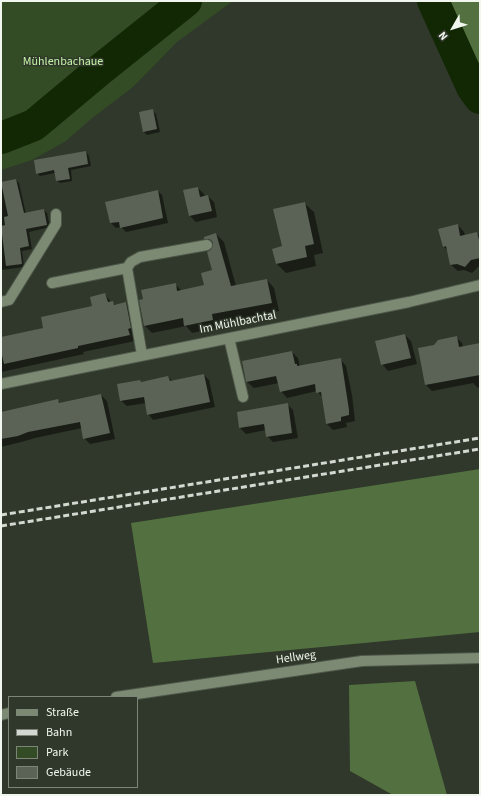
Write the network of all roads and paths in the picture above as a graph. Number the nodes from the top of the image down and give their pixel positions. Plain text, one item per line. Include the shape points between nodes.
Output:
1 (56, 214) dead end
2 (207, 245) dead end
3 (127, 268) junction
4 (52, 283) dead end
5 (480, 285) edge
6 (1, 302) edge
7 (229, 338) junction
8 (142, 355) junction
9 (1, 384) edge
10 (243, 397) dead end
11 (480, 658) edge
12 (123, 696) edge

1 - 6 street via 56,224 9,300
2 - 3 street via 140,257
3 - 4 street
3 - 8 street
5 - 7 street, Im Mühlbachtal
7 - 8 street, Im Mühlbachtal
7 - 10 street
8 - 9 street, Im Mühlbachtal
11 - 12 street, Hellweg via 362,661

